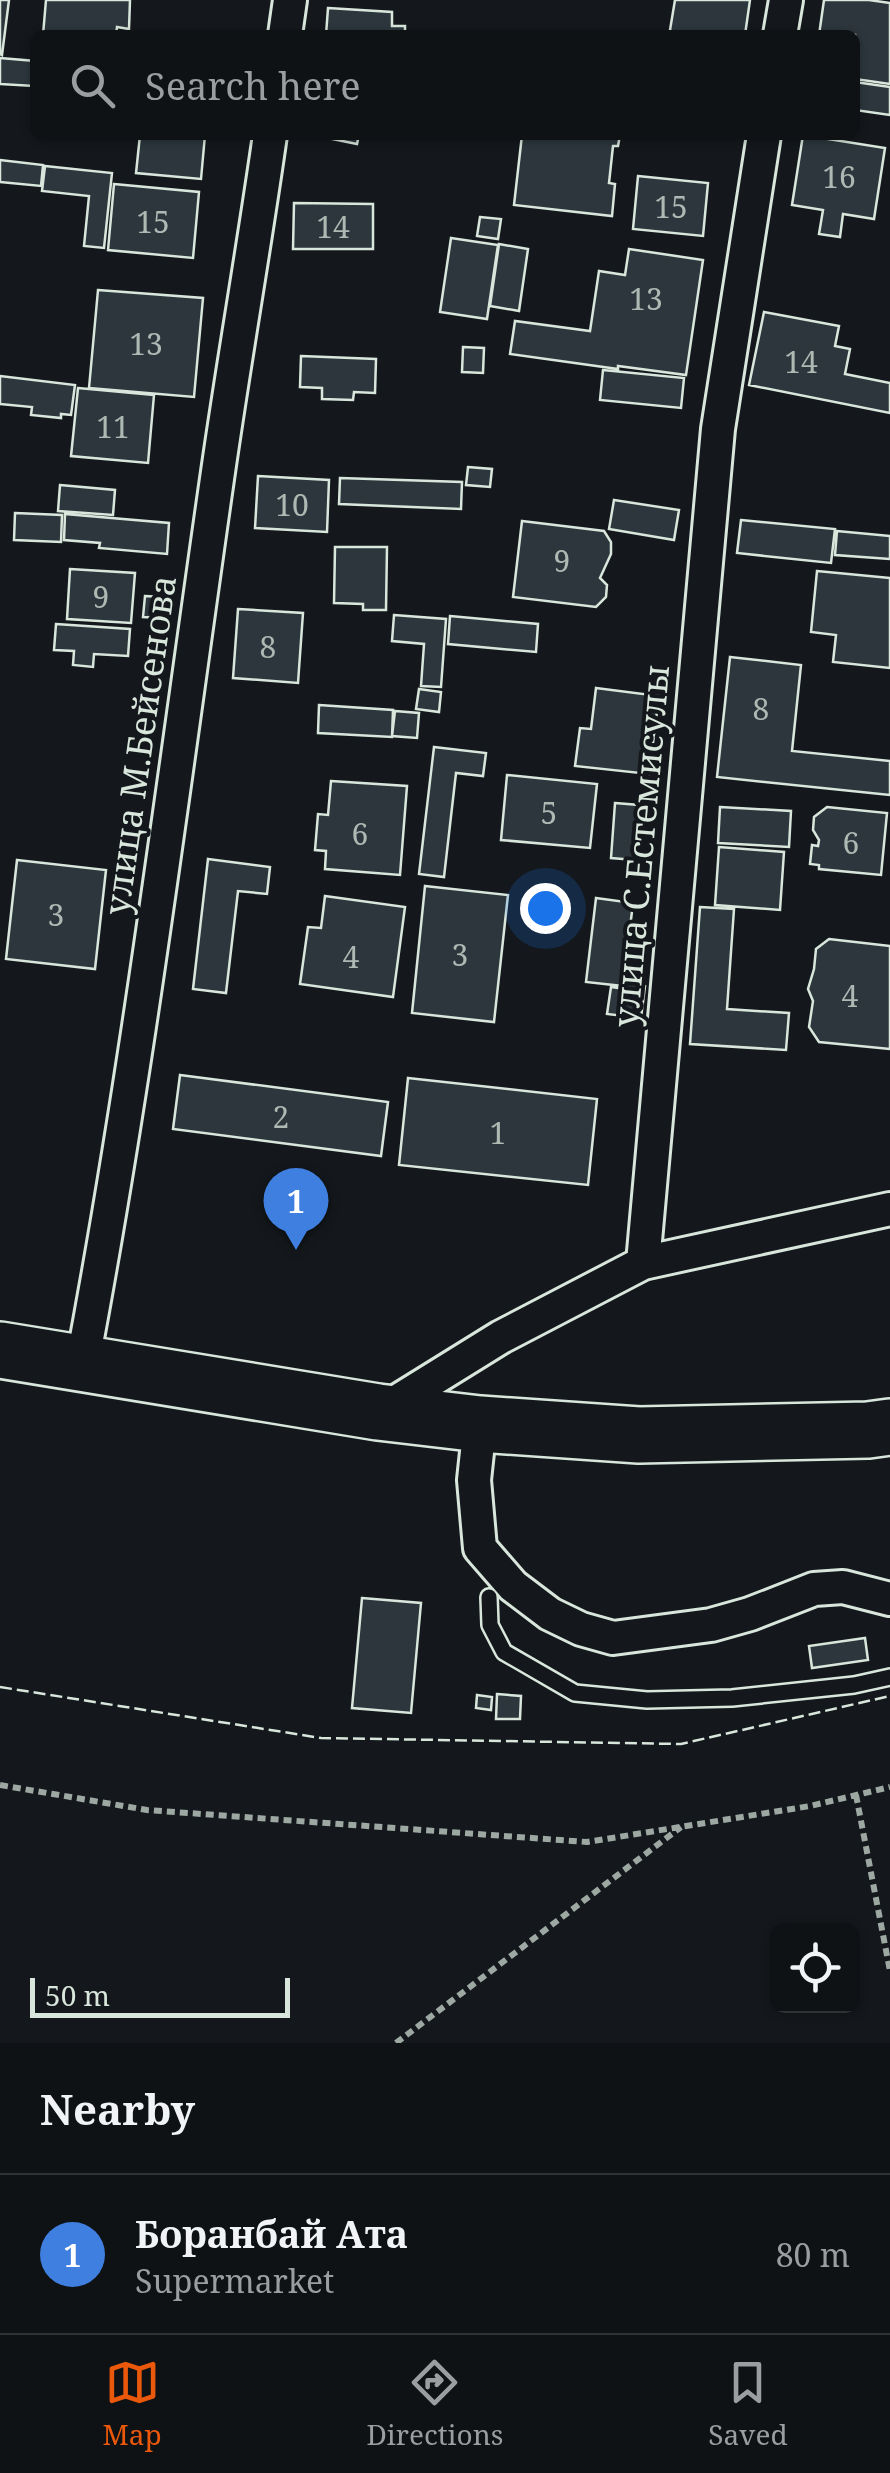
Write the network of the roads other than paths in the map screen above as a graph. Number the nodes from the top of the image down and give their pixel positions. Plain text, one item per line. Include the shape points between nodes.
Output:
1 (290, 0) edge
2 (786, 0) edge
3 (285, 30) edge
4 (781, 30) edge
5 (269, 140) edge
6 (763, 140) edge
7 (890, 1209) edge
8 (643, 1263) junction
9 (0, 1350) edge
10 (82, 1365) junction
11 (378, 1412) junction
12 (480, 1424) junction
13 (890, 1427) edge
14 (495, 1584) junction
15 (890, 1599) edge
16 (890, 1676) edge

1 - 3 street
2 - 4 street
5 - 10 street, улица М.Бейсенова via 114,1192
6 - 8 street, улица С.Естемисулы via 718,429
7 - 8 street
8 - 11 street via 501,1336
9 - 10 highway
10 - 11 highway
11 - 12 highway
12 - 13 highway via 639,1435
12 - 14 street via 474,1480 480,1548
14 - 15 street via 513,1586 550,1614 613,1638 711,1625 814,1589 843,1587
14 - 16 lane via 490,1625 504,1652 575,1692 647,1700 732,1698

